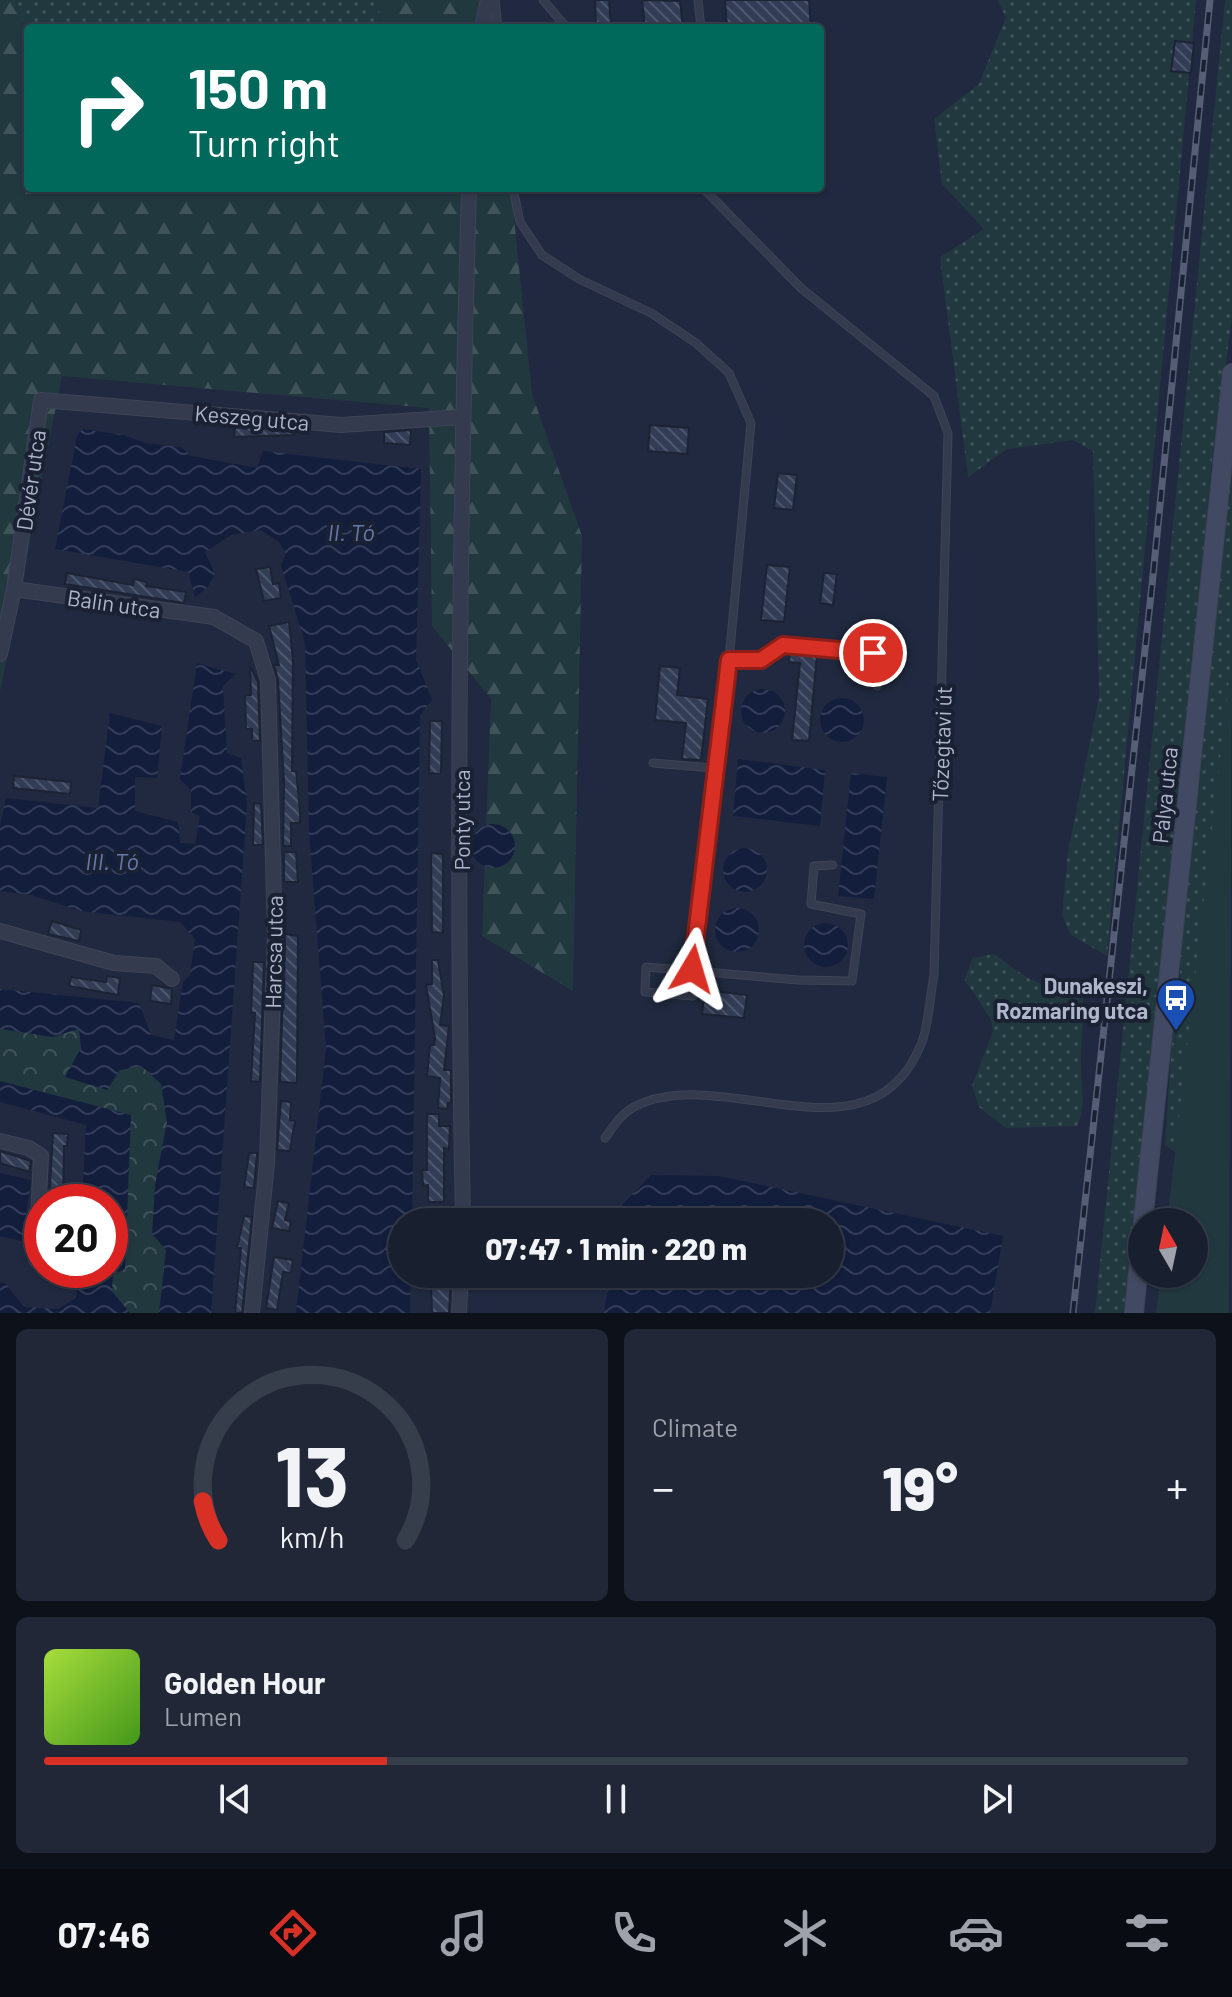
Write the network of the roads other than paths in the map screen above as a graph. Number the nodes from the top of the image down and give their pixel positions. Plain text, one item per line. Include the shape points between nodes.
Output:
1 (488, 0) edge
2 (495, 0) edge
3 (543, 0) edge
4 (698, 0) edge
5 (483, 24) edge
6 (498, 24) edge
7 (564, 24) edge
8 (701, 24) edge
9 (469, 192) edge
10 (514, 192) edge
11 (707, 192) edge
12 (1232, 373) edge
13 (41, 400) joint
14 (462, 417) junction
15 (14, 589) junction
16 (214, 617) joint
17 (0, 654) edge
18 (729, 660) junction
19 (877, 686) dead end
20 (653, 763) dead end
21 (713, 768) junction
22 (833, 865) dead end
23 (0, 931) edge
24 (692, 969) junction
25 (172, 979) dead end
26 (693, 996) dead end
27 (605, 1138) dead end
28 (0, 1141) edge
29 (40, 1184) edge
30 (463, 1208) edge
31 (1144, 1208) edge
32 (460, 1288) edge
33 (1137, 1288) edge
34 (252, 1313) edge
35 (459, 1313) edge
36 (1134, 1313) edge

1 - 5 street
2 - 6 lane
3 - 7 lane
4 - 8 lane
9 - 14 street, Ponty utca
10 - 18 lane via 520,222 542,255 651,313 729,373 751,423
11 - 27 lane, Tőzegtavi út via 801,288 934,396 948,433 934,975 922,1040 891,1088 859,1104 816,1109 685,1094 653,1098 621,1116
12 - 31 street, Pálya utca
13 - 14 street, Keszeg utca via 341,425
13 - 15 street, Dévér utca
14 - 30 street, Ponty utca
15 - 16 street, Balin utca
15 - 17 street, Dévér utca
16 - 34 street, Harcsa utca via 256,641 268,680 275,936 267,1163
18 - 19 lane via 761,660 783,645 873,653 879,668
18 - 21 lane
20 - 21 lane
21 - 24 lane
22 - 24 lane via 814,866 811,904 861,914 852,981
23 - 25 street via 114,963 156,966
24 - 26 lane via 646,967 645,992
28 - 29 street via 41,1156
32 - 35 street
33 - 36 street

